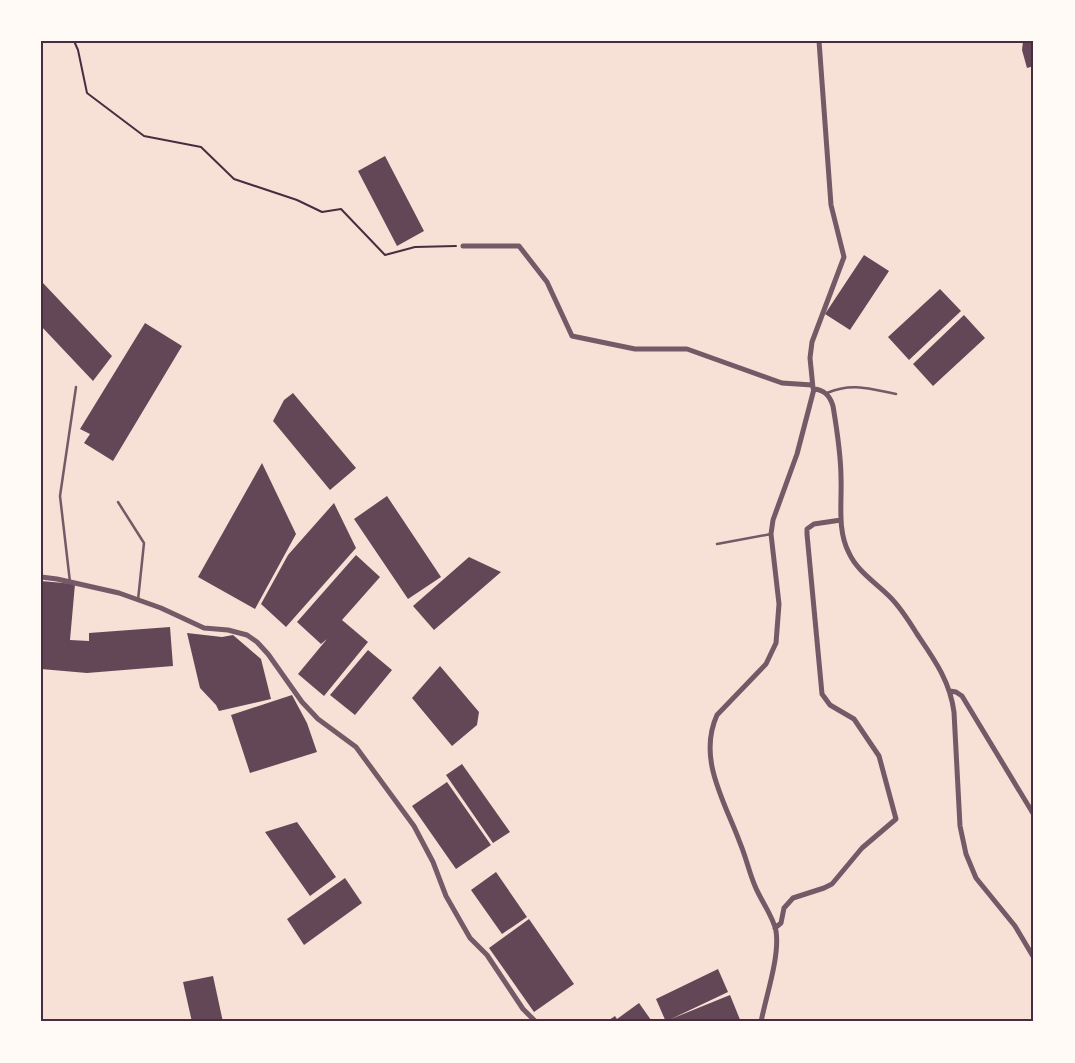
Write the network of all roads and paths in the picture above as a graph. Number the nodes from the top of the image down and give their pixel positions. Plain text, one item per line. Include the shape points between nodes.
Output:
1 (74, 41) edge
2 (819, 41) edge
3 (463, 246) joint
4 (76, 387) dead end
5 (813, 387) junction
6 (827, 394) junction
7 (896, 394) dead end
8 (118, 502) dead end
9 (841, 520) junction
10 (771, 534) junction
11 (717, 544) dead end
12 (41, 577) edge
13 (70, 582) junction
14 (138, 600) junction
15 (950, 691) junction
16 (1034, 815) edge
17 (775, 928) junction
18 (1034, 958) edge
19 (536, 1022) edge
20 (761, 1022) edge

1 - 3 path via 87,93 144,136 200,147 234,179 322,212 341,209 385,255 415,247
2 - 5 street via 832,205 844,257 812,342
3 - 5 street via 519,246 547,282 572,336 635,349 687,349 782,384
4 - 13 lane via 60,496
5 - 6 street
5 - 10 street via 798,454 773,520
6 - 7 lane via 839,388 858,386
6 - 9 street via 831,399 836,427
8 - 14 lane via 144,543
9 - 15 street via 846,547 855,564 902,611 940,668
9 - 17 street via 814,524 806,534 822,694 830,705 854,719 879,756 896,819 862,848 832,884 793,898 784,908 781,923
10 - 11 lane
10 - 17 street via 779,590 776,643 766,664 717,715 709,747 722,801 754,885
12 - 13 street
13 - 14 street via 119,592
14 - 19 street via 204,628 228,630 258,642 302,702 318,719 356,747 414,826 446,896 470,938 487,955 523,1009
15 - 16 street via 962,696
15 - 18 street via 960,826 966,854 976,878 1015,926
17 - 20 street via 776,954

